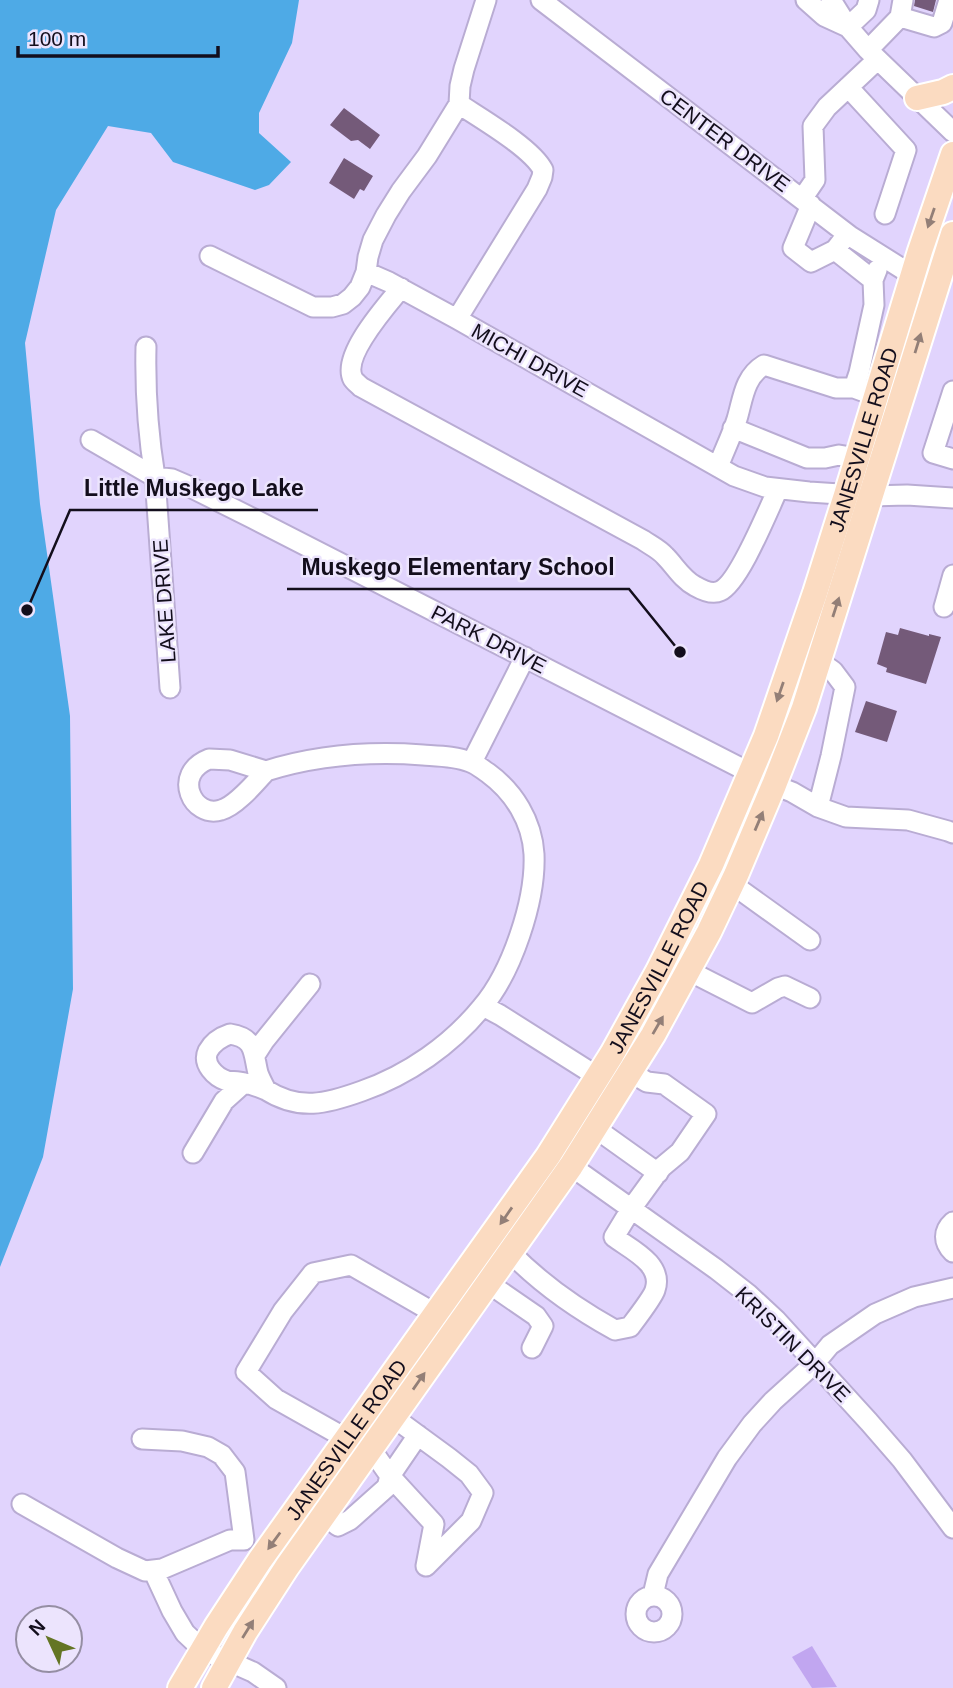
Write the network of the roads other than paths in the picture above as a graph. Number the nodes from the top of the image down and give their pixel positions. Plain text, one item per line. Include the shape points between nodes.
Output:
1 (486, 0) edge
2 (541, 0) edge
3 (806, 0) edge
4 (831, 0) edge
5 (869, 0) edge
6 (949, 0) edge
7 (902, 9) edge
8 (848, 27) junction
9 (872, 55) junction
10 (848, 87) junction
11 (953, 88) edge
12 (917, 98) junction
13 (459, 104) junction
14 (953, 132) edge
15 (953, 154) edge
16 (807, 202) junction
17 (885, 214) dead end
18 (847, 233) junction
19 (953, 234) edge
20 (835, 250) junction
21 (948, 253) edge
22 (881, 255) junction
23 (210, 256) dead end
24 (366, 272) junction
25 (912, 275) junction
26 (873, 281) junction
27 (401, 288) junction
28 (457, 319) junction
29 (146, 347) dead end
30 (878, 391) junction
31 (953, 391) edge
32 (733, 428) junction
33 (91, 440) dead end
34 (857, 458) junction
35 (953, 459) edge
36 (718, 467) junction
37 (155, 477) junction
38 (778, 489) junction
39 (858, 495) junction
40 (953, 498) edge
41 (953, 575) edge
42 (944, 607) dead end
43 (525, 657) junction
44 (819, 661) junction
45 (170, 688) dead end
46 (472, 762) junction
47 (266, 771) dead end
48 (750, 773) junction
49 (774, 785) junction
50 (818, 807) junction
51 (953, 833) edge
52 (732, 884) junction
53 (810, 940) dead end
54 (689, 971) junction
55 (310, 984) dead end
56 (810, 998) dead end
57 (483, 1006) junction
58 (255, 1055) junction
59 (634, 1064) junction
60 (594, 1082) junction
61 (244, 1083) junction
62 (266, 1090) junction
63 (591, 1133) junction
64 (193, 1153) dead end
65 (570, 1166) junction
66 (658, 1173) junction
67 (528, 1185) junction
68 (631, 1209) junction
69 (953, 1222) edge
70 (510, 1252) junction
71 (953, 1252) edge
72 (488, 1283) junction
73 (953, 1288) edge
74 (446, 1320) junction
75 (532, 1348) dead end
76 (815, 1363) junction
77 (366, 1412) junction
78 (390, 1422) junction
79 (418, 1435) junction
80 (142, 1439) dead end
81 (347, 1439) junction
82 (371, 1449) junction
83 (390, 1475) junction
84 (303, 1500) junction
85 (22, 1504) dead end
86 (324, 1515) junction
87 (953, 1528) edge
88 (153, 1570) junction
89 (653, 1595) dead end
90 (203, 1650) junction
91 (229, 1661) junction
92 (180, 1688) edge
93 (214, 1688) edge
94 (276, 1688) edge

1 - 13 street via 464,69
2 - 16 street, CENTER DRIVE
3 - 8 street via 824,16
4 - 8 street
5 - 8 street via 866,10
6 - 7 street via 942,23 934,27
7 - 9 street
8 - 9 street
9 - 10 street
9 - 12 street
10 - 16 street via 813,126 815,180
10 - 17 street via 906,150
11 - 12 main road
12 - 14 street
13 - 24 street via 386,215 373,240
13 - 28 street via 511,139 543,170 537,189
15 -> 25 main road, JANESVILLE ROAD
16 - 18 street, CENTER DRIVE
16 - 20 street via 793,248 811,262
18 - 20 street
18 - 22 street, CENTER DRIVE
19 - 21 main road, JANESVILLE ROAD
20 - 26 street
30 -> 21 main road, JANESVILLE ROAD
22 - 25 street, CENTER DRIVE
22 - 26 street
23 - 24 street via 313,307 342,304 360,287
24 - 27 street, MICHI DRIVE
25 - 30 main road, JANESVILLE ROAD
26 - 30 street via 874,305 859,373
27 - 28 street, MICHI DRIVE
27 - 38 street via 377,316 355,355 353,380 643,540 692,585 718,593 727,587 740,571
28 - 36 street, MICHI DRIVE
29 - 37 street, LAKE DRIVE
30 - 32 street via 836,388 764,365 743,391
30 - 34 main road, JANESVILLE ROAD
30 - 39 main road, JANESVILLE ROAD
31 - 35 street via 933,453
32 - 34 street via 807,458
32 - 36 street
33 - 37 street, PARK DRIVE
34 - 39 main road, JANESVILLE ROAD
36 - 38 street, MICHI DRIVE
37 - 43 street, PARK DRIVE via 186,485
37 - 45 street, LAKE DRIVE
38 - 39 street, MICHI DRIVE
39 - 40 street, MICHI DRIVE
44 -> 39 main road, JANESVILLE ROAD
39 -> 48 main road, JANESVILLE ROAD via 815,593
41 - 42 street
43 - 46 street
43 - 48 street, PARK DRIVE
44 - 49 main road, JANESVILLE ROAD
44 - 50 street via 845,687
46 - 47 street via 396,753 355,754
46 - 57 street via 511,794 522,810 534,852 521,933
48 - 49 street, PARK DRIVE
48 - 60 main road, JANESVILLE ROAD via 658,971
49 - 50 street, PARK DRIVE
52 -> 49 main road, JANESVILLE ROAD
50 - 51 street, PARK DRIVE via 846,817 908,820
52 - 53 street
52 - 54 main road, JANESVILLE ROAD
54 - 56 street via 752,1003 785,986
59 -> 54 main road, JANESVILLE ROAD
55 - 58 street
57 - 60 street
57 - 62 street via 437,1051 378,1086 317,1103 285,1101
58 - 61 street via 246,1039 230,1034 208,1051 206,1058 214,1073
58 - 62 street
59 - 60 main road
59 - 63 main road, JANESVILLE ROAD
59 - 66 street via 647,1082 664,1084 706,1114 680,1152
60 - 63 main road via 604,1083 604,1089
60 - 65 main road via 569,1139
60 - 67 main road, JANESVILLE ROAD
61 - 62 street
61 - 64 street via 224,1101
63 - 65 main road, JANESVILLE ROAD
63 - 66 street
65 - 67 main road via 548,1171
65 - 68 street, KRISTIN DRIVE
65 - 70 main road, JANESVILLE ROAD
66 - 68 street
67 -> 74 main road, JANESVILLE ROAD
68 - 70 street via 614,1237 648,1261 656,1274 656,1289 631,1326 615,1330 595,1319
68 - 76 street, KRISTIN DRIVE via 748,1294
69 - 71 street via 945,1233
70 - 72 main road, JANESVILLE ROAD
72 - 74 main road, JANESVILLE ROAD
72 - 75 street via 536,1316 543,1326
73 - 76 street via 888,1307 840,1337
74 - 77 main road, JANESVILLE ROAD
78 -> 74 main road, JANESVILLE ROAD
74 - 81 street via 351,1265 313,1273 283,1311 246,1372 276,1399
76 - 87 street, KRISTIN DRIVE via 902,1460
76 - 89 street via 773,1401 727,1458 658,1574
77 - 78 main road
77 - 81 main road, JANESVILLE ROAD
78 - 79 street
78 - 82 main road, JANESVILLE ROAD
79 - 83 street
79 - 83 street via 469,1475 483,1493 471,1521 426,1566 434,1524
80 - 88 street via 182,1441 222,1455 235,1472 244,1540 230,1539
81 - 84 main road, JANESVILLE ROAD
82 - 83 street
82 - 86 main road, JANESVILLE ROAD
83 - 86 street via 387,1487 350,1520 338,1526
84 - 86 main road
84 -> 90 main road, JANESVILLE ROAD
85 - 88 street via 117,1558
91 -> 86 main road, JANESVILLE ROAD
88 - 90 street via 185,1633
90 - 91 street
90 - 92 main road, JANESVILLE ROAD
91 - 93 main road, JANESVILLE ROAD
91 - 94 street

